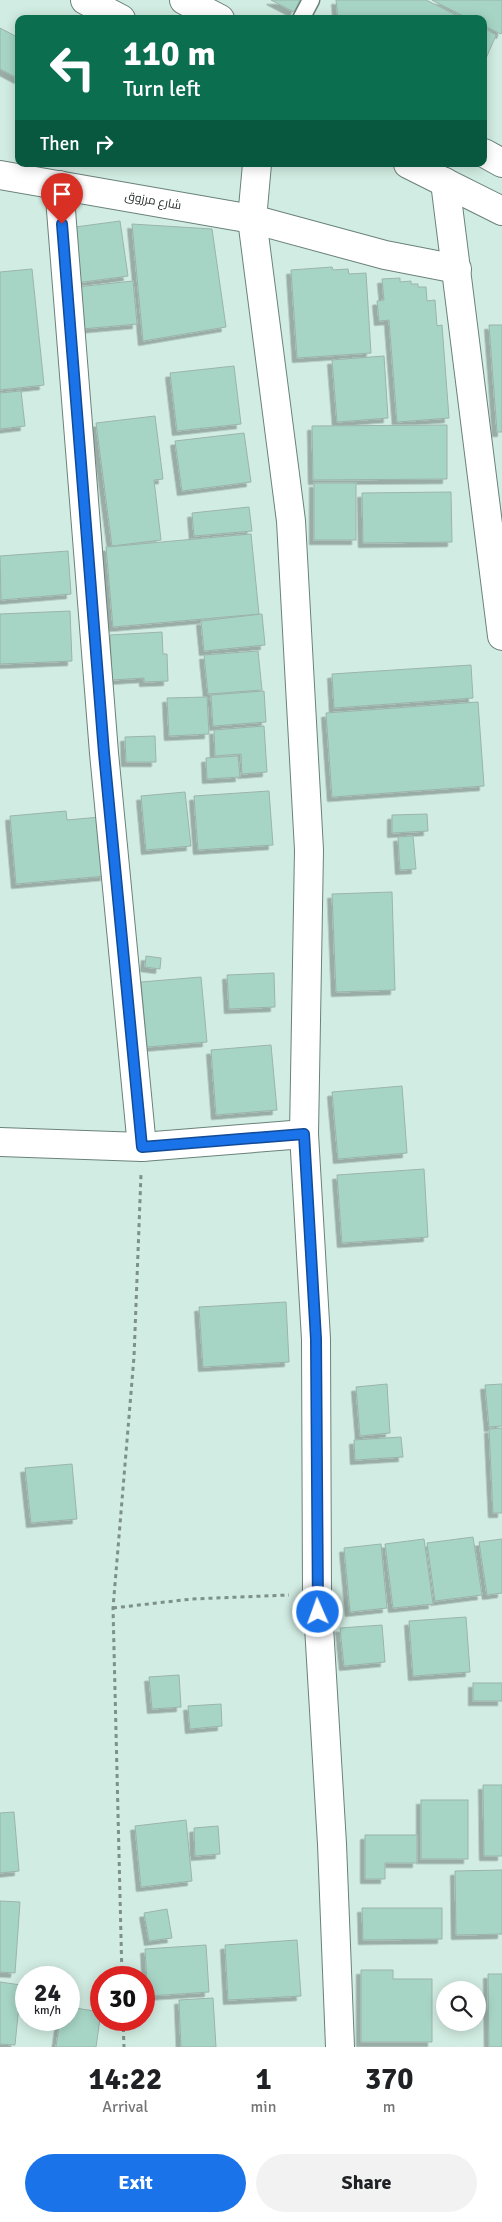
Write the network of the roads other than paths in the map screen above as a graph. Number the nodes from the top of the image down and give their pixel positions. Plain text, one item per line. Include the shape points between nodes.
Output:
1 (85, 0) edge
2 (184, 0) edge
3 (311, 0) edge
4 (113, 15) edge
5 (212, 15) edge
6 (303, 15) edge
7 (487, 155) edge
8 (502, 163) edge
9 (257, 167) edge
10 (414, 167) edge
11 (0, 175) edge
12 (445, 182) junction
13 (60, 184) junction
14 (502, 211) edge
15 (252, 219) junction
16 (457, 269) junction
17 (502, 636) edge
18 (304, 1134) junction
19 (0, 1142) edge
20 (142, 1147) junction
21 (340, 2047) edge

1 - 4 main road
2 - 5 main road
3 - 6 lane
7 - 8 main road
9 - 15 main road
10 - 12 main road
11 - 13 main road, شارع مرزوق
12 - 14 main road
12 - 16 main road
13 - 15 main road, شارع مرزوق
13 - 20 main road via 104,753
15 - 16 main road, شارع مرزوق
15 - 18 main road via 292,521 309,850
16 - 17 main road
18 - 20 main road
18 - 21 main road via 316,1339 317,1593
19 - 20 main road

